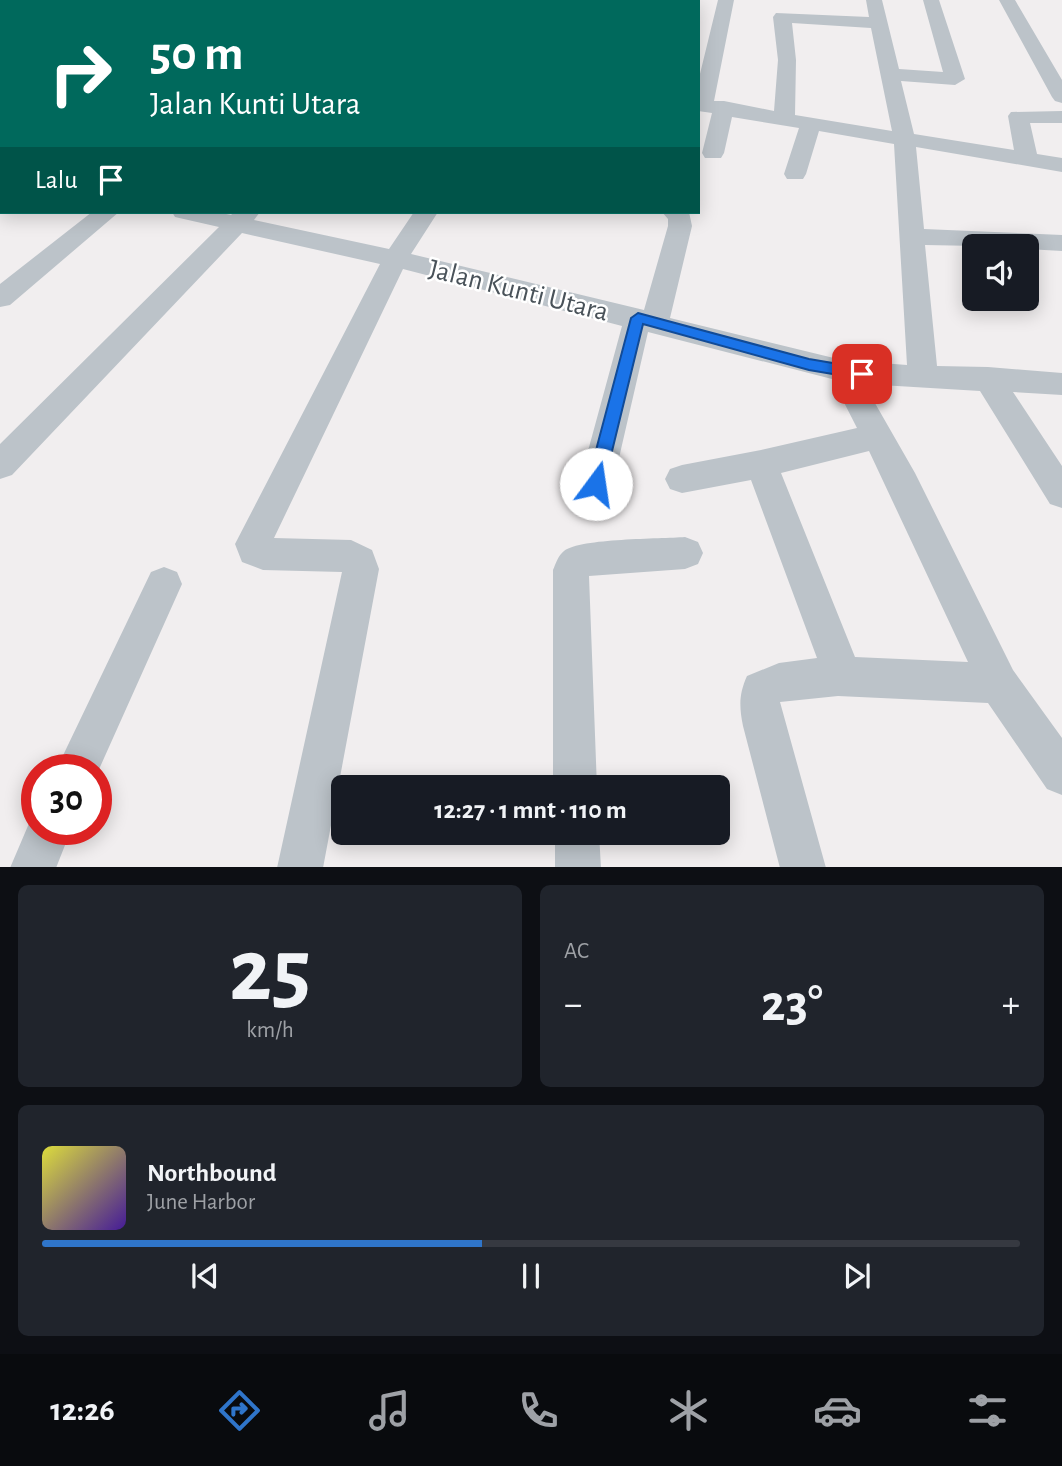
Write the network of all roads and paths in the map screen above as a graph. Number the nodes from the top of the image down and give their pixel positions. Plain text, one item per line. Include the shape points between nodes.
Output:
1 (726, 0) edge
2 (931, 0) edge
3 (1007, 0) edge
4 (877, 11) edge
5 (890, 74) junction
6 (1062, 97) edge
7 (708, 106) edge
8 (1062, 117) edge
9 (784, 118) junction
10 (811, 124) junction
11 (904, 137) junction
12 (713, 153) dead end
13 (1027, 159) junction
14 (1062, 165) edge
15 (795, 174) dead end
16 (105, 214) edge
17 (204, 214) edge
18 (425, 214) edge
19 (677, 214) edge
20 (243, 218) edge
21 (912, 236) junction
22 (1062, 243) edge
23 (396, 259) junction
24 (0, 298) edge
25 (646, 320) junction
26 (842, 372) junction
27 (923, 377) junction
28 (988, 378) junction
29 (1062, 384) edge
30 (876, 436) junction
31 (761, 464) junction
32 (0, 465) edge
33 (682, 479) dead end
34 (596, 484) dead end
35 (1062, 494) edge
36 (685, 553) dead end
37 (164, 584) dead end
38 (843, 676) junction
39 (999, 684) junction
40 (84, 754) edge
41 (1062, 774) edge
42 (575, 775) edge
43 (43, 845) edge
44 (577, 845) edge
45 (33, 867) edge
46 (300, 867) edge
47 (578, 867) edge
48 (803, 867) edge

1 - 7 street
2 - 5 street via 955,79
3 - 6 street
4 - 5 street
4 - 9 street via 782,17 787,60
5 - 11 street
7 - 9 street
7 - 12 street
8 - 13 street via 1018,116
9 - 10 street
10 - 11 street
10 - 15 street
11 - 13 street
11 - 21 street
13 - 14 street
16 - 24 street
17 - 20 street, Jalan Kunti Utara
18 - 23 street
19 - 25 street via 680,226
20 - 23 street, Jalan Kunti Utara
20 - 32 street
21 - 22 street
21 - 27 street
23 - 25 street, Jalan Kunti Utara
23 - 46 street via 253,544 257,553 263,554 351,556 361,569
25 - 26 street, Jalan Kunti Utara
25 - 34 street
26 - 27 street, Jalan Kunti Utara
26 - 30 street
27 - 28 street, Jalan Kunti Utara
28 - 29 street, Jalan Kunti Utara
28 - 35 street
30 - 31 street
30 - 39 street
31 - 33 street
31 - 38 street
36 - 42 street via 589,560 578,562 571,570
37 - 40 street
38 - 39 street
38 - 48 street via 779,682 761,690 764,726
39 - 41 street
43 - 45 street
44 - 47 street

